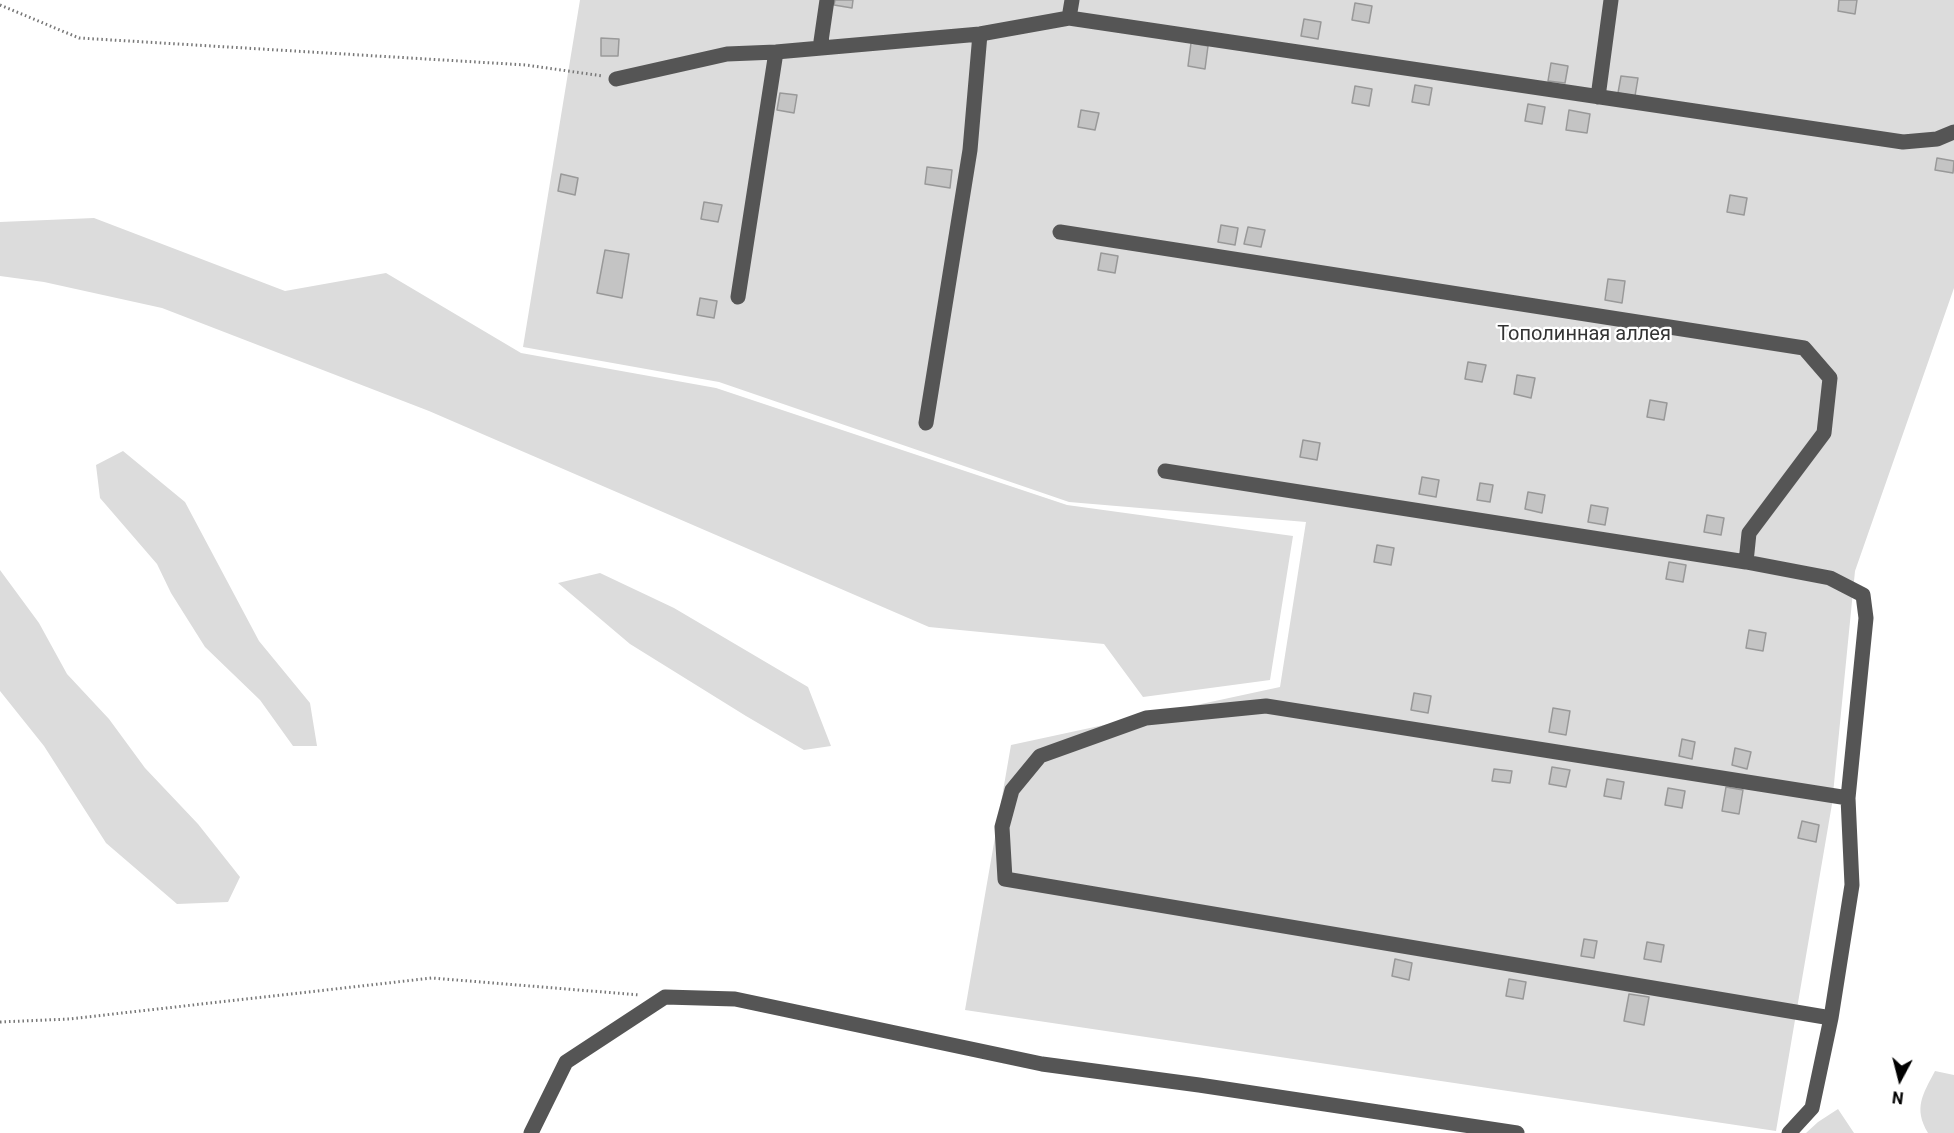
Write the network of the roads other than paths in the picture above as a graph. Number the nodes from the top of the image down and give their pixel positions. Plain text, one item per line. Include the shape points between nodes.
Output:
1 (828, 0) edge
2 (1072, 0) edge
3 (1611, 0) edge
4 (1069, 18) junction
5 (980, 34) junction
6 (820, 48) junction
7 (776, 52) junction
8 (616, 79) road end
9 (1598, 97) junction
10 (1954, 132) edge
11 (1060, 232) dead end
12 (738, 297) dead end
13 (926, 423) dead end
14 (1165, 471) dead end
15 (1746, 562) junction
16 (1848, 798) junction
17 (1831, 1018) junction
18 (531, 1133) edge
19 (1517, 1133) edge
20 (1789, 1133) edge

1 - 6 lane
2 - 4 lane
3 - 9 lane
4 - 5 lane
4 - 9 lane
5 - 6 lane
5 - 13 lane via 970,150
6 - 7 lane
7 - 8 lane via 727,54
7 - 12 lane
9 - 10 lane via 1904,142 1937,139
11 - 15 lane via 1804,348 1830,378 1824,433 1749,533
14 - 15 lane
15 - 16 lane via 1830,578 1863,595 1866,618
16 - 17 lane via 1852,885
16 - 17 lane via 1266,706 1146,718 1040,756 1012,790 1002,827 1005,879
17 - 20 lane via 1812,1108
18 - 19 lane via 566,1062 665,997 735,999 1042,1064

